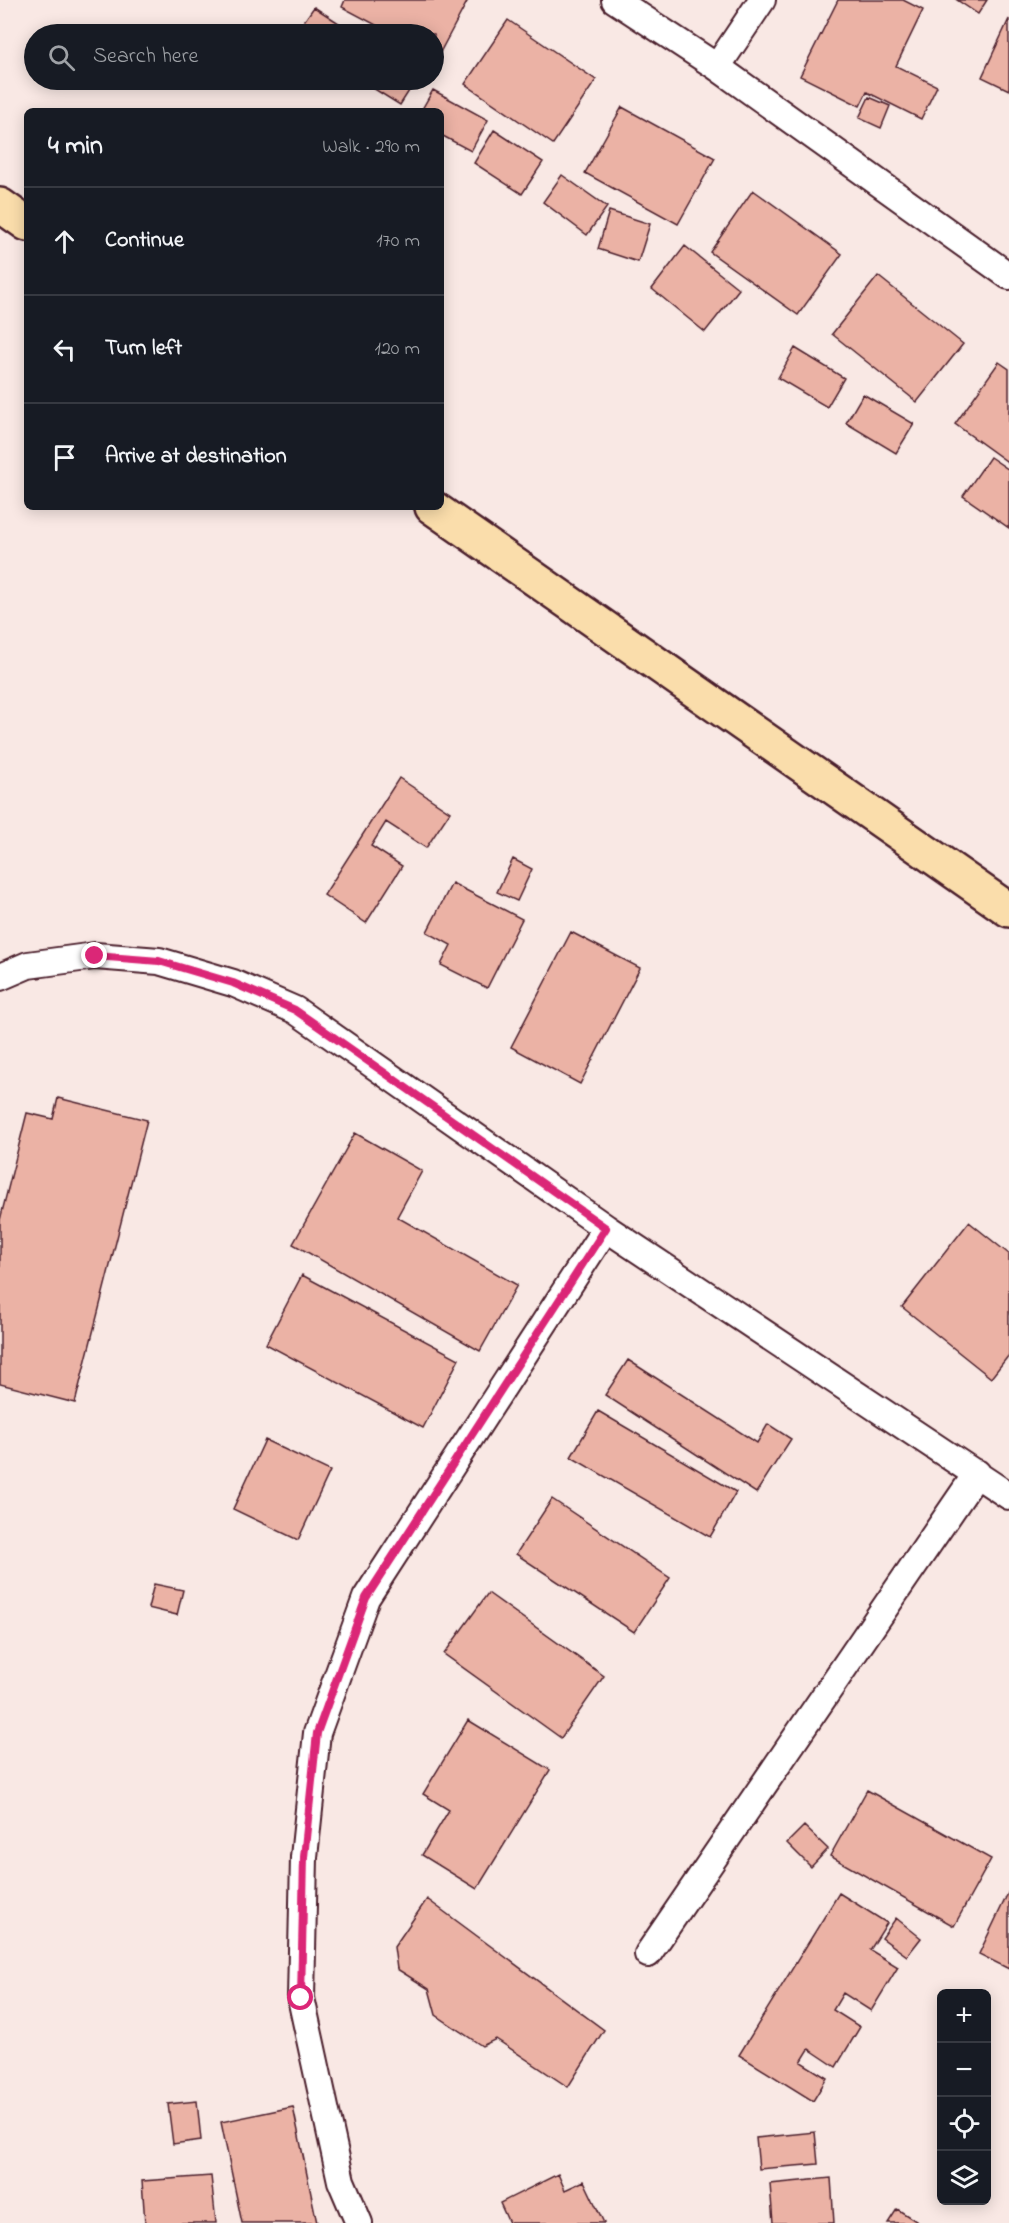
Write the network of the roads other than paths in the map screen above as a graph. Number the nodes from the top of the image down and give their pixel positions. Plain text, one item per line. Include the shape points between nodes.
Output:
1 (615, 0) edge
2 (762, 0) edge
3 (717, 67) junction
4 (0, 205) edge
5 (24, 222) edge
6 (1009, 276) edge
7 (436, 510) edge
8 (1009, 910) edge
9 (0, 977) edge
10 (606, 1228) junction
11 (977, 1473) junction
12 (1009, 1496) edge
13 (648, 1954) dead end
14 (359, 2223) edge

1 - 3 street
2 - 3 street
3 - 6 street
4 - 5 main road
7 - 8 main road
9 - 10 street via 28,966 95,956 159,961 233,983 295,1010
10 - 11 street
10 - 14 street via 366,1598 317,1733 304,1857 301,1998 341,2181
11 - 12 street
11 - 13 street

